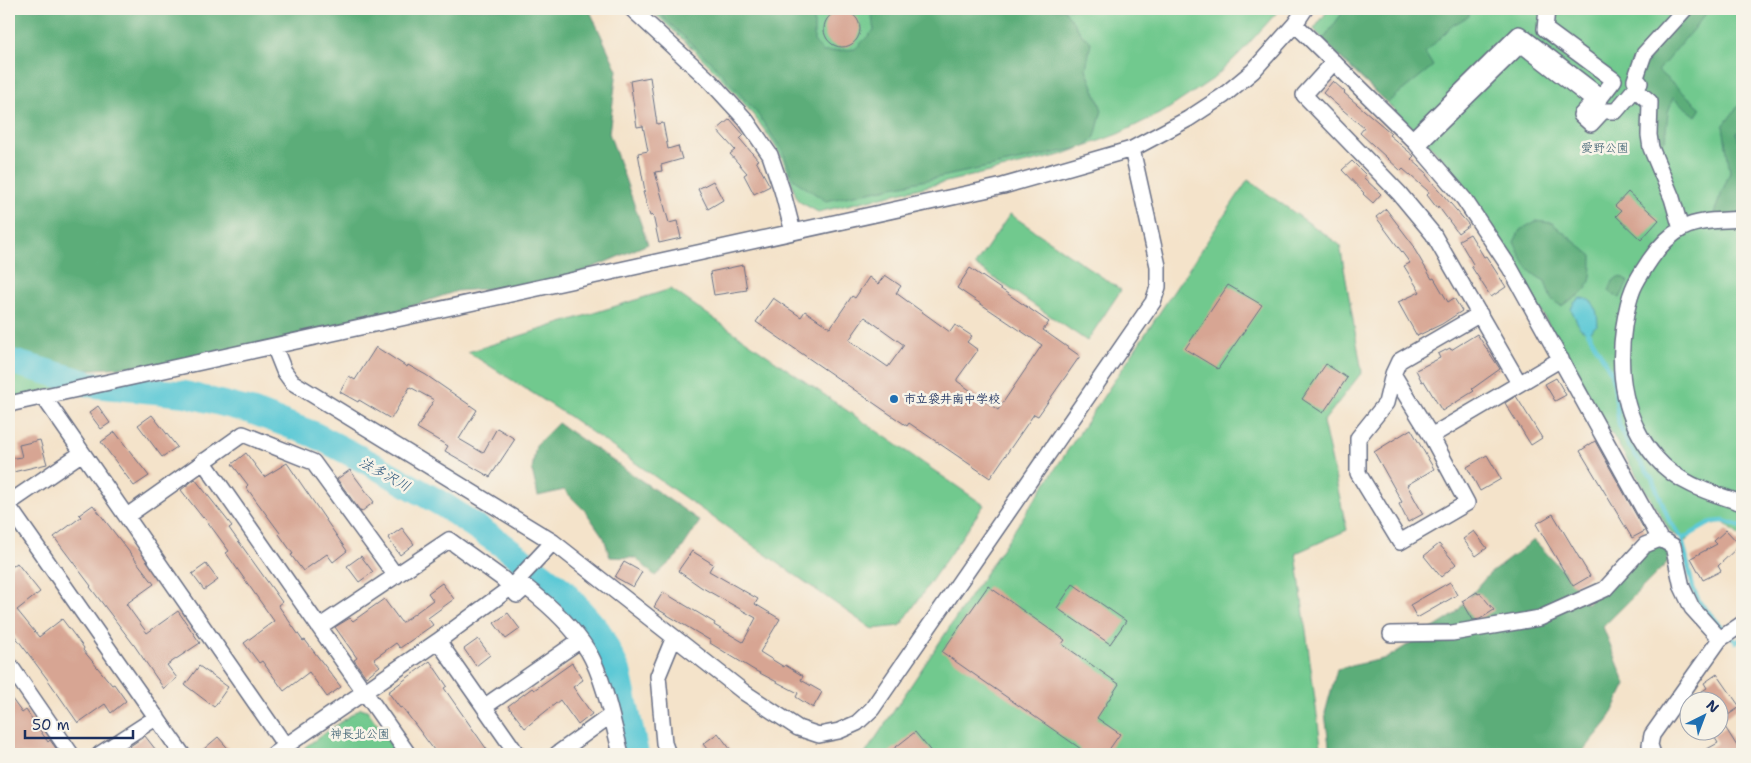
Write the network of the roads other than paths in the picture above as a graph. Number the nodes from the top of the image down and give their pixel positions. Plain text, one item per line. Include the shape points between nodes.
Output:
1 (632, 9) edge
2 (1305, 9) edge
3 (1547, 9) edge
4 (1685, 9) edge
5 (1295, 24) junction
6 (1334, 62) junction
7 (1635, 89) junction
8 (1132, 149) junction
9 (1742, 219) edge
10 (1681, 229) junction
11 (793, 232) junction
12 (1480, 314) junction
13 (274, 346) junction
14 (1560, 359) junction
15 (1393, 374) junction
16 (1519, 383) junction
17 (44, 396) junction
18 (9, 404) edge
19 (1431, 436) junction
20 (82, 452) junction
21 (203, 461) junction
22 (9, 503) edge
23 (1742, 503) edge
24 (9, 507) edge
25 (127, 516) junction
26 (1660, 539) junction
27 (549, 546) junction
28 (396, 576) junction
29 (510, 588) junction
30 (1742, 624) edge
31 (319, 627) junction
32 (1391, 634) dead end
33 (674, 637) junction
34 (1720, 639) junction
35 (438, 641) junction
36 (579, 641) junction
37 (9, 664) edge
38 (364, 691) junction
39 (484, 707) junction
40 (611, 716) junction
41 (157, 717) junction
42 (283, 752) edge
43 (71, 754) edge
44 (100, 754) edge
45 (182, 754) edge
46 (408, 754) edge
47 (517, 754) edge
48 (557, 754) edge
49 (620, 754) edge
50 (668, 754) edge
51 (1653, 754) edge

1 - 11 street via 711,82 746,120 770,155
2 - 5 street
3 - 7 street via 1545,29 1614,80 1601,97 1519,34 1418,134 1423,140 1521,44 1594,101 1581,116 1591,124 1604,111 1616,111
4 - 7 street via 1644,54 1636,80 1640,83
5 - 6 street
5 - 8 street via 1253,72 1223,96
6 - 12 street via 1304,95 1433,234
6 - 14 street via 1415,142 1464,199 1510,268
7 - 10 street via 1650,102 1648,135 1651,148
8 - 11 street via 1003,186
8 - 33 street via 1158,266 1158,287 1153,302 872,709 857,723 839,731 819,735 798,728 744,693
9 - 10 street via 1697,222
10 - 23 street via 1654,254 1633,288 1623,333 1621,369 1624,394 1633,420 1657,460 1685,482
11 - 13 street
12 - 15 street via 1399,361
12 - 16 street
13 - 17 street
13 - 27 street via 292,382
14 - 16 street
14 - 26 street
15 - 19 street
15 - 19 street via 1386,403 1358,438 1358,473 1400,542 1467,503
16 - 19 street
17 - 18 street
17 - 20 street
20 - 22 street
20 - 25 street
21 - 25 street
21 - 28 street via 243,434 313,462
21 - 31 street
24 - 41 street
25 - 42 street
26 - 32 street via 1644,545 1605,589 1540,618 1452,633
26 - 34 street via 1673,546 1682,587 1692,608
27 - 29 street
27 - 33 street
28 - 29 street via 449,540 503,579
28 - 31 street
29 - 35 street
29 - 36 street via 517,595 526,587 545,602
30 - 34 street
31 - 38 street
33 - 50 street via 658,676 664,743
34 - 51 street via 1652,736
35 - 38 street
35 - 39 street
36 - 39 street
36 - 40 street via 588,651
37 - 43 street
38 - 42 street
38 - 46 street
39 - 47 street
40 - 48 street
40 - 49 street
41 - 44 street
41 - 45 street

